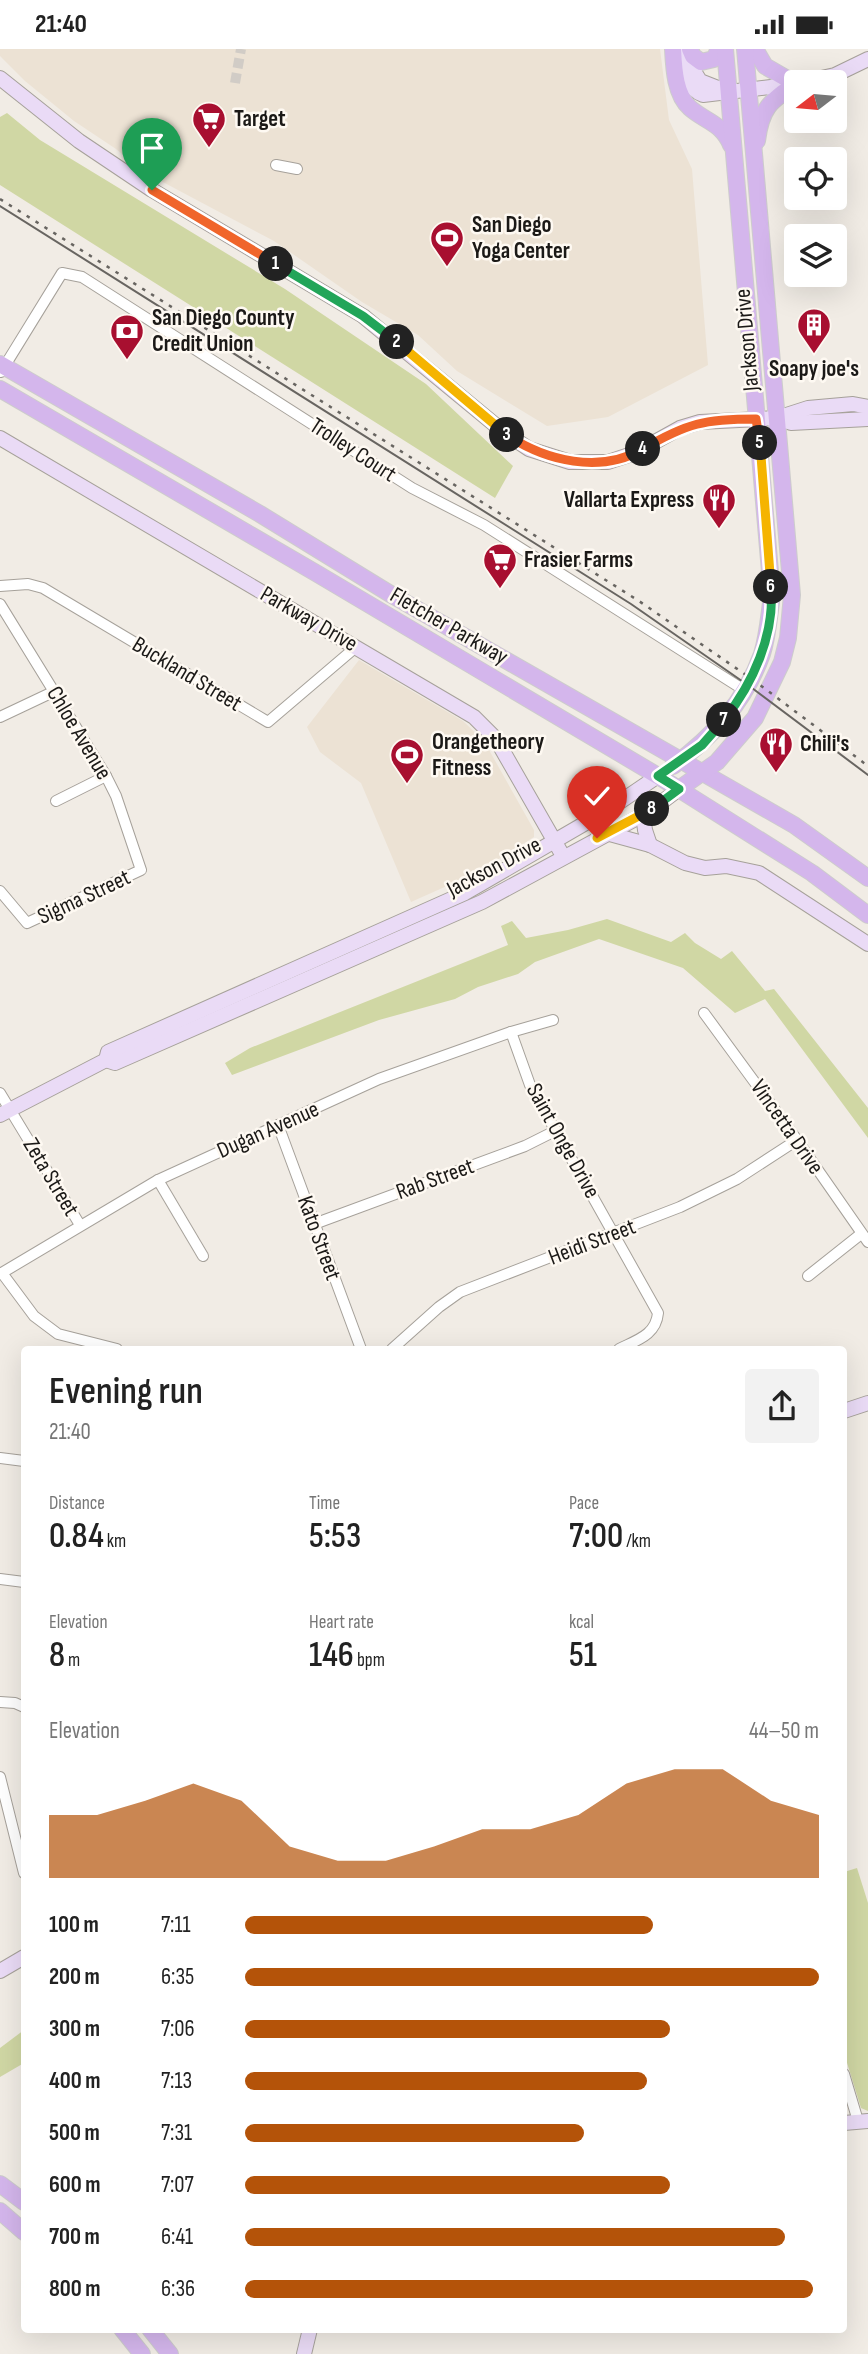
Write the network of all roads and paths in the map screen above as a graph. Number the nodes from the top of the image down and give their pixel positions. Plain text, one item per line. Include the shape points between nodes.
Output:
1 (673, 49) edge
2 (680, 49) edge
3 (689, 49) edge
4 (719, 49) edge
5 (725, 49) edge
6 (745, 49) edge
7 (755, 49) edge
8 (868, 59) edge
9 (845, 70) edge
10 (784, 77) edge
11 (0, 78) edge
12 (784, 85) edge
13 (748, 89) junction
14 (784, 91) edge
15 (728, 92) junction
16 (734, 151) junction
17 (754, 164) junction
18 (276, 165) dead end
19 (297, 169) dead end
20 (738, 201) junction
21 (763, 263) junction
22 (1, 367) edge
23 (0, 390) edge
24 (868, 407) edge
25 (777, 418) junction
26 (756, 419) junction
27 (868, 419) edge
28 (0, 438) edge
29 (0, 586) edge
30 (0, 604) edge
31 (356, 646) junction
32 (744, 690) junction
33 (55, 691) junction
34 (0, 717) edge
35 (680, 760) junction
36 (701, 773) junction
37 (106, 776) junction
38 (658, 776) junction
39 (679, 789) junction
40 (56, 801) dead end
41 (643, 814) junction
42 (606, 833) junction
43 (554, 840) junction
44 (650, 845) junction
45 (563, 856) junction
46 (141, 870) joint
47 (868, 878) edge
48 (0, 891) edge
49 (868, 915) edge
50 (868, 944) edge
51 (704, 1013) dead end
52 (553, 1020) dead end
53 (511, 1032) junction
54 (106, 1060) junction
55 (0, 1093) edge
56 (5, 1112) edge
57 (278, 1125) junction
58 (555, 1131) junction
59 (797, 1140) junction
60 (158, 1179) junction
61 (314, 1224) junction
62 (80, 1225) junction
63 (614, 1234) junction
64 (864, 1238) edge
65 (203, 1256) dead end
66 (1, 1274) edge
67 (808, 1276) dead end
68 (106, 1346) edge
69 (360, 1346) edge
70 (395, 1346) edge
71 (625, 1346) edge
72 (868, 1403) edge
73 (847, 1410) edge
74 (0, 1458) edge
75 (21, 1461) edge
76 (0, 1579) edge
77 (21, 1581) edge
78 (0, 1702) edge
79 (21, 1706) edge
80 (0, 1777) edge
81 (21, 1861) edge
82 (21, 1959) edge
83 (0, 1971) edge
84 (847, 2086) edge
85 (856, 2122) edge
86 (0, 2183) edge
87 (21, 2200) edge
88 (0, 2211) edge
89 (21, 2229) edge
90 (125, 2333) edge
91 (153, 2333) edge
92 (309, 2333) edge
93 (142, 2354) edge
94 (170, 2354) edge
95 (304, 2354) edge

1 - 16 main road via 684,102 723,131
2 - 15 main road via 688,82 696,92
3 - 4 main road via 696,59 709,62
3 - 15 main road via 690,66 700,81
5 - 15 main road, Jackson Drive
6 - 13 main road, Jackson Drive
7 - 10 main road via 765,66
8 - 9 main road
11 - 26 main road via 79,141 152,190 363,316 528,449 570,462 608,462 700,422
12 - 13 main road
13 - 15 main road
13 - 17 main road, Jackson Drive
14 - 17 main road via 764,114
15 - 16 main road, Jackson Drive
16 - 20 main road, Jackson Drive
17 - 21 main road, Jackson Drive
18 - 19 street
20 - 21 main road via 749,226 753,258
20 - 26 main road, Jackson Drive
21 - 25 main road, Jackson Drive
22 - 32 street, Trolley Court via 62,272 82,277 412,488 484,525
22 - 35 main road, Fletcher Parkway
23 - 38 main road, Fletcher Parkway
24 - 25 main road via 808,408
25 - 26 main road
25 - 27 main road via 791,423
25 - 36 main road, Jackson Drive via 792,596 788,638 782,662 755,718 718,762
26 - 32 main road, Jackson Drive via 772,595 761,655
28 - 31 main road, Parkway Drive
29 - 31 street, Buckland Street via 43,588 268,722
30 - 33 street, Chloe Avenue
31 - 43 main road, Parkway Drive via 484,725
32 - 35 main road, Jackson Drive via 720,726
33 - 34 street
33 - 37 street, Chloe Avenue
35 - 36 main road, Fletcher Parkway
35 - 38 main road, Jackson Drive
36 - 39 main road, Jackson Drive
36 - 47 main road, Fletcher Parkway via 794,825
37 - 40 street
37 - 46 street, Chloe Avenue
38 - 39 main road, Fletcher Parkway
38 - 43 main road, Jackson Drive
39 - 41 main road, Jackson Drive
39 - 49 main road, Fletcher Parkway via 812,873
41 - 42 main road, Jackson Drive
41 - 44 main road
42 - 44 main road
42 - 45 main road, Jackson Drive
43 - 45 main road, Parkway Drive
43 - 54 main road, Jackson Drive via 465,893 108,1052
44 - 50 main road via 685,863 759,873
45 - 54 main road, Jackson Drive via 482,902 115,1063
46 - 48 street, Sigma Street via 27,923
51 - 59 street, Vincetta Drive
52 - 53 street, Dugan Avenue
53 - 57 street, Dugan Avenue via 379,1079
53 - 58 street, Saint Onge Drive via 530,1085
54 - 56 main road, Jackson Drive
55 - 56 street, Zeta Street
56 - 62 street, Zeta Street
57 - 60 street, Dugan Avenue
57 - 61 street, Kato Street
58 - 61 street, Rab Street
58 - 63 street, Saint Onge Drive
59 - 63 street, Heidi Street via 737,1179
59 - 64 street, Vincetta Drive
60 - 62 street, Dugan Avenue
60 - 65 street
61 - 69 street, Kato Street
62 - 66 street, Dugan Avenue
63 - 70 street, Heidi Street via 460,1292
63 - 71 street, Saint Onge Drive via 658,1313 651,1333
64 - 67 street
66 - 68 street via 34,1315 58,1333
72 - 73 main road
74 - 75 street
76 - 77 street
78 - 79 street
80 - 81 street
82 - 83 main road
84 - 85 street
86 - 87 main road
88 - 89 main road
90 - 93 main road
91 - 94 main road
92 - 95 main road

